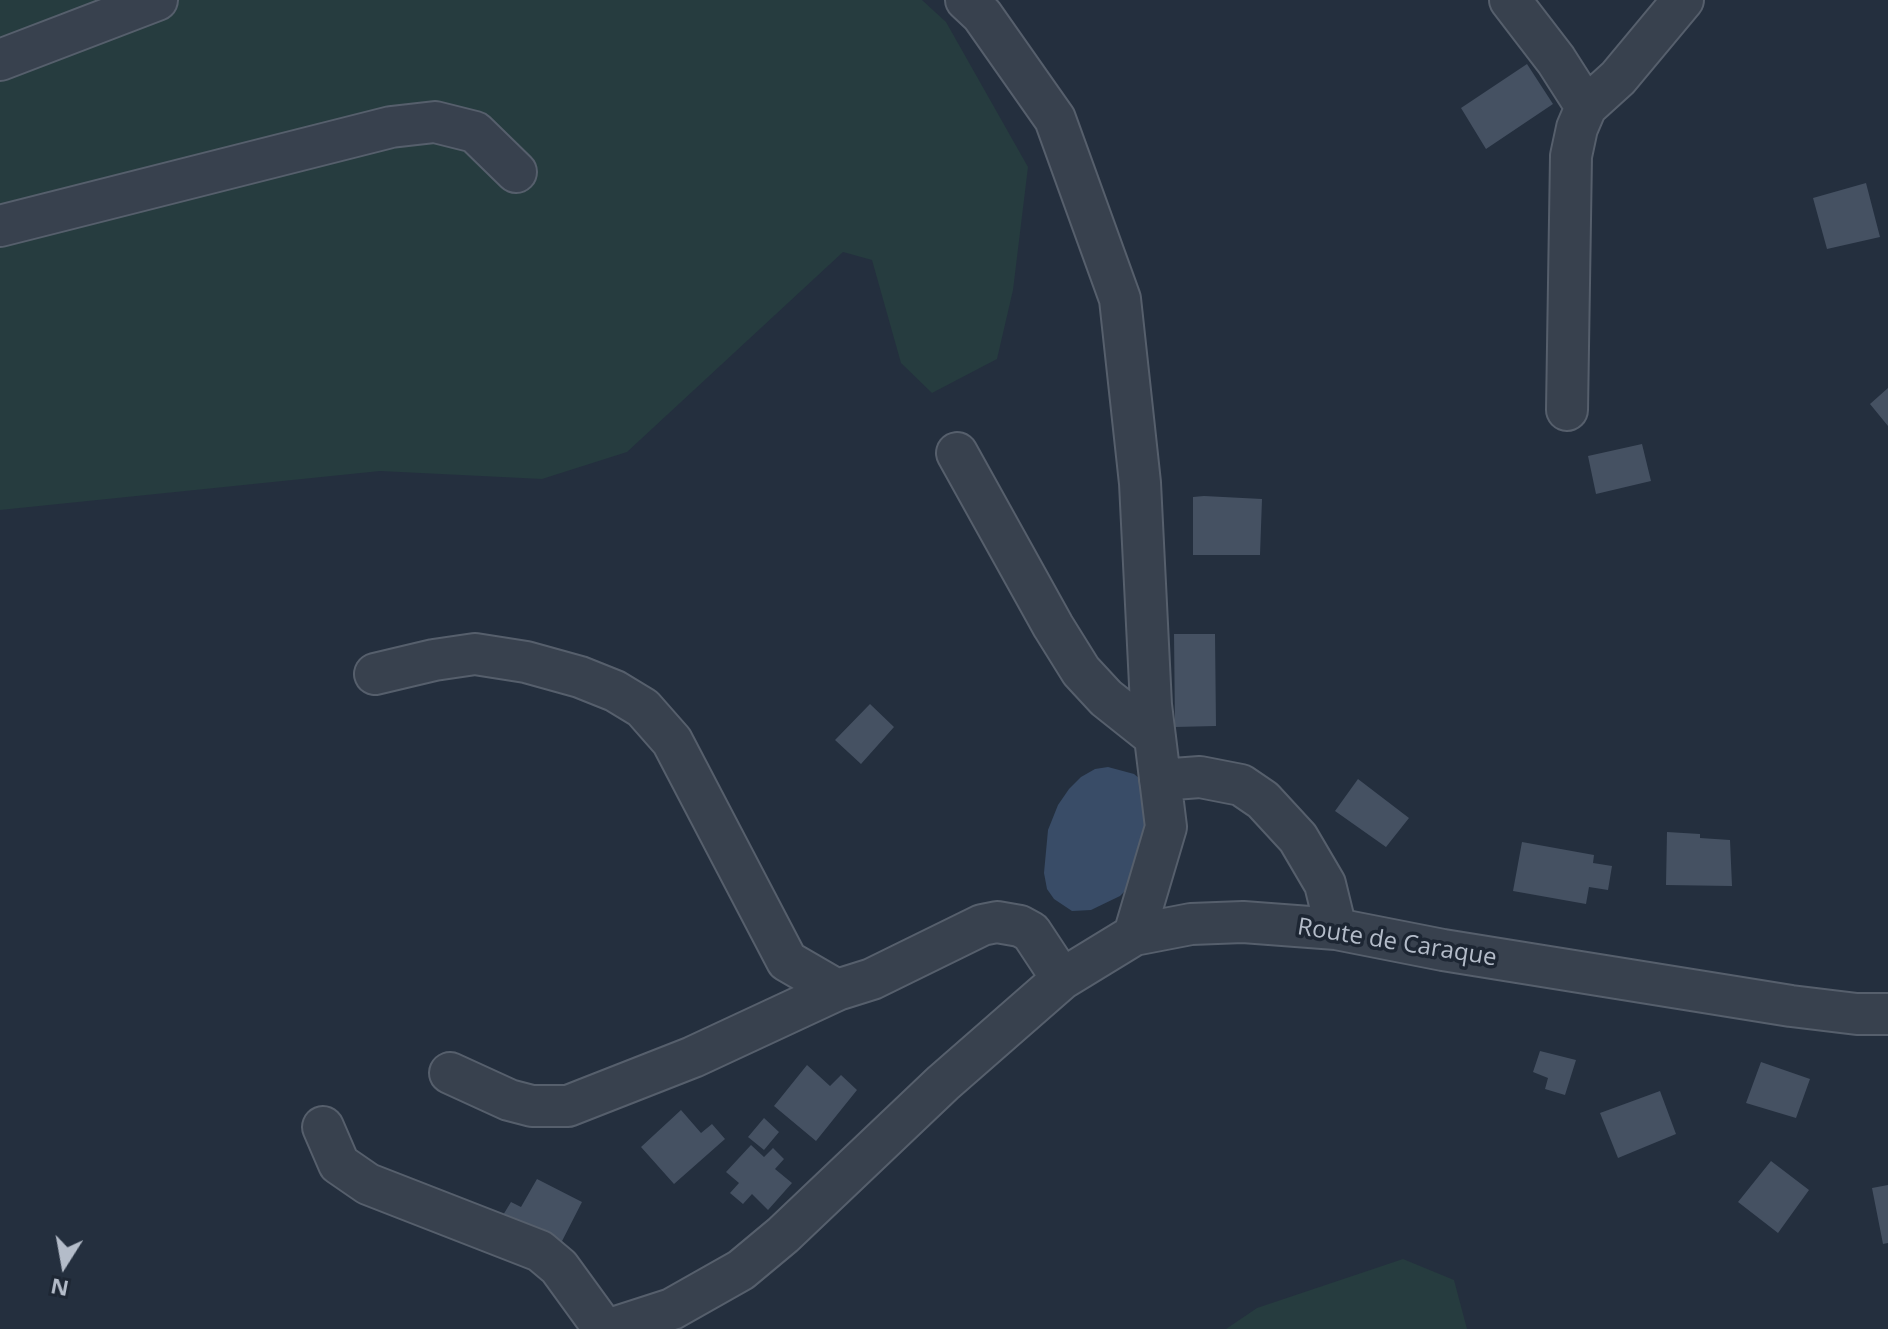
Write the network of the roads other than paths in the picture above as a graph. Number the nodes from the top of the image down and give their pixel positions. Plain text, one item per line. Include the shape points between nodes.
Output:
1 (157, 0) edge
2 (966, 0) edge
3 (1510, 0) edge
4 (1683, 0) edge
5 (0, 60) edge
6 (1586, 107) junction
7 (516, 172) dead end
8 (0, 226) edge
9 (1567, 410) dead end
10 (957, 453) dead end
11 (375, 674) dead end
12 (1155, 737) junction
13 (1160, 780) junction
14 (1336, 929) junction
15 (1134, 935) junction
16 (1062, 979) junction
17 (837, 990) junction
18 (1888, 1014) edge
19 (450, 1073) dead end
20 (323, 1127) dead end
21 (607, 1329) edge

1 - 5 street
2 - 12 street via 1055,119 1120,299 1140,483
3 - 6 street
4 - 6 street via 1618,78
6 - 9 street via 1571,156
7 - 8 street via 475,132 435,122 391,127
10 - 12 street via 1081,671
11 - 17 street via 475,654 580,677 643,708 672,741 787,961
12 - 13 street
13 - 14 street via 1200,777 1241,785 1263,800 1298,838 1325,884
13 - 15 street via 1166,827
14 - 15 street, Route de Caraque via 1243,922 1191,924
14 - 18 street, Route de Caraque via 1791,1006
15 - 16 street, Route de Caraque
16 - 17 street via 1031,932 997,922
16 - 21 street, Route de Caraque via 741,1270 672,1309
17 - 19 street via 693,1057 568,1106 509,1100
20 - 21 street via 339,1164 368,1184 540,1251

